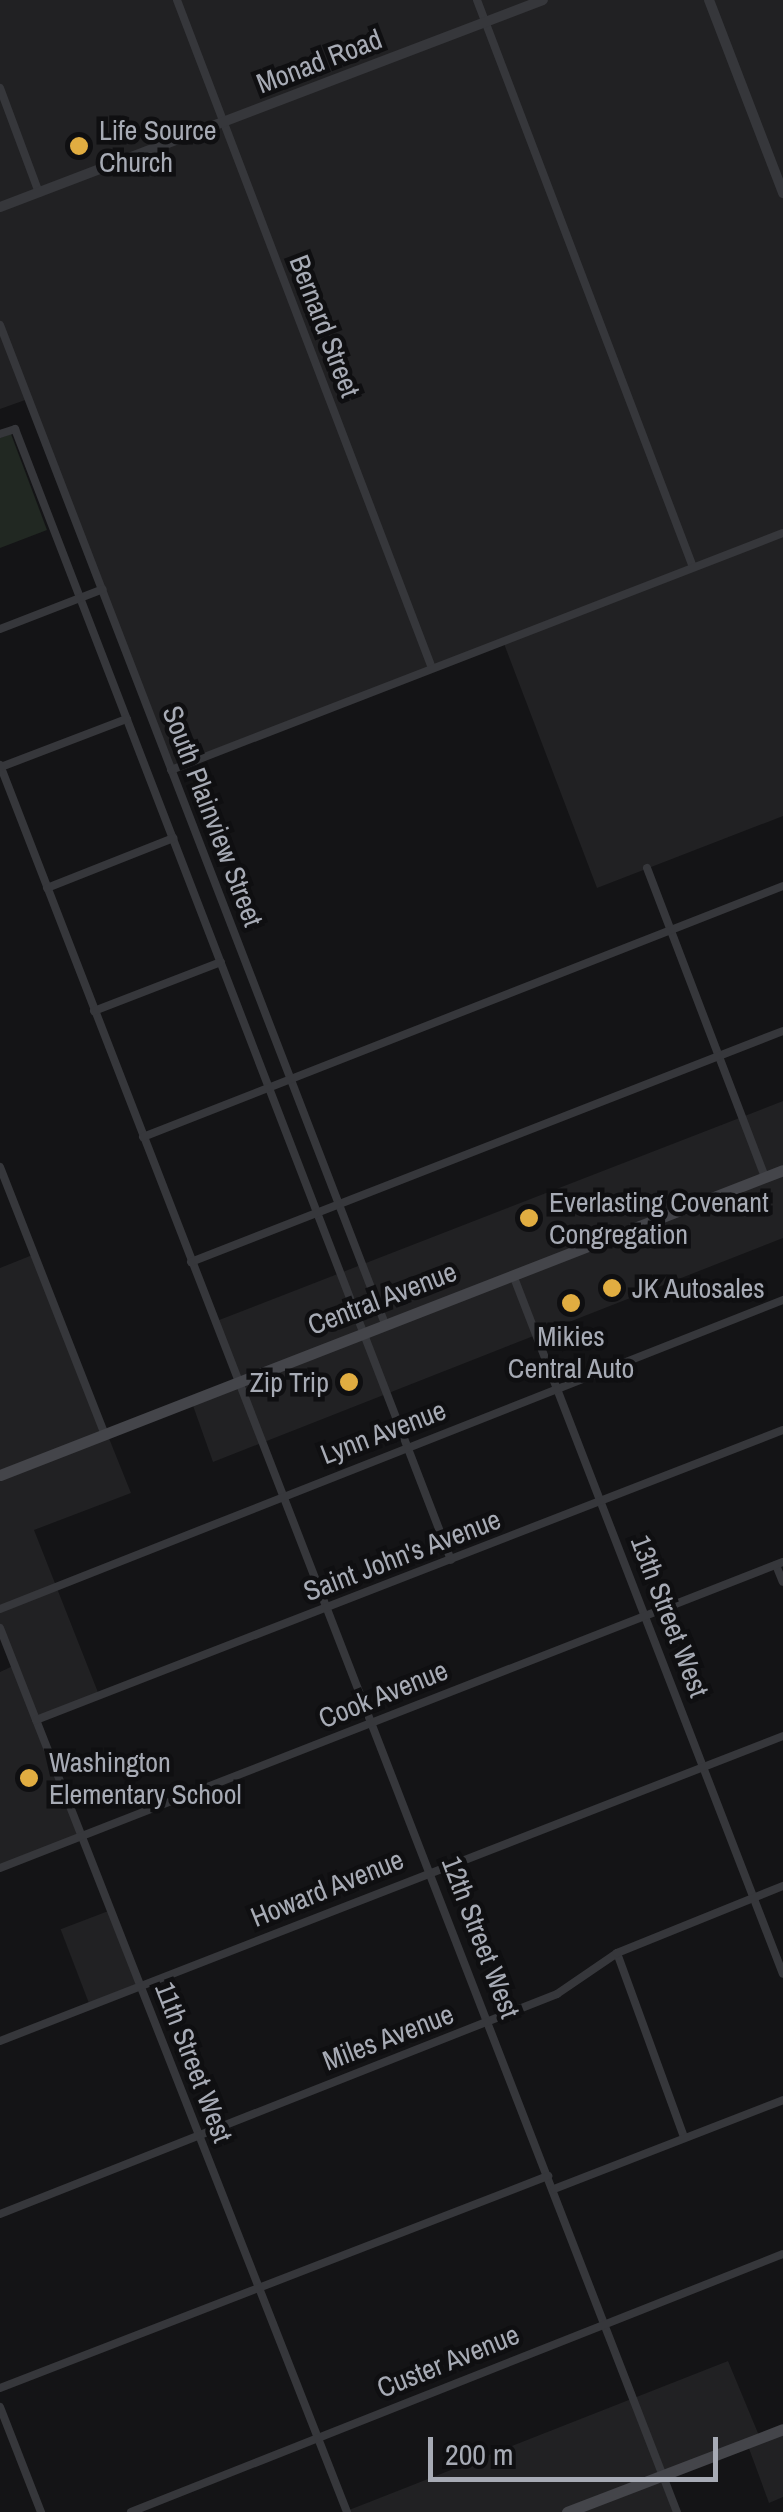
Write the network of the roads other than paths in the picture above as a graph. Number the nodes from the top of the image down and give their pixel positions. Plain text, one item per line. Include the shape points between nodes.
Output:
1 (177, 0) edge
2 (477, 0) edge
3 (543, 0) edge
4 (708, 0) edge
5 (486, 23) junction
6 (0, 88) edge
7 (222, 122) junction
8 (39, 193) junction
9 (783, 194) edge
10 (0, 208) edge
11 (0, 325) edge
12 (0, 434) edge
13 (783, 533) edge
14 (693, 567) junction
15 (103, 588) junction
16 (80, 598) junction
17 (0, 629) edge
18 (432, 668) junction
19 (127, 719) junction
20 (0, 766) edge
21 (172, 770) junction
22 (173, 838) junction
23 (647, 868) dead end
24 (783, 886) edge
25 (47, 888) junction
26 (672, 929) junction
27 (220, 962) junction
28 (94, 1011) junction
29 (783, 1031) edge
30 (719, 1056) junction
31 (289, 1079) junction
32 (269, 1088) junction
33 (143, 1137) junction
34 (0, 1167) edge
35 (783, 1171) edge
36 (765, 1177) junction
37 (340, 1207) junction
38 (318, 1214) junction
39 (191, 1262) junction
40 (513, 1274) junction
41 (783, 1300) edge
42 (385, 1324) junction
43 (364, 1332) junction
44 (237, 1382) junction
45 (556, 1388) junction
46 (783, 1430) edge
47 (104, 1433) junction
48 (408, 1446) junction
49 (0, 1475) edge
50 (283, 1495) junction
51 (602, 1503) junction
52 (452, 1560) junction
53 (780, 1564) edge
54 (783, 1582) edge
55 (328, 1608) junction
56 (0, 1609) edge
57 (646, 1616) junction
58 (0, 1628) edge
59 (36, 1720) junction
60 (373, 1722) junction
61 (783, 1736) edge
62 (705, 1767) junction
63 (82, 1836) junction
64 (0, 1868) edge
65 (431, 1870) junction
66 (783, 1886) edge
67 (754, 1899) junction
68 (617, 1954) junction
69 (783, 1974) edge
70 (141, 1987) junction
71 (490, 2021) junction
72 (0, 2041) edge
73 (783, 2100) edge
74 (199, 2134) junction
75 (684, 2138) junction
76 (548, 2176) junction
77 (554, 2189) junction
78 (0, 2214) edge
79 (783, 2254) edge
80 (258, 2286) junction
81 (605, 2322) junction
82 (0, 2388) edge
83 (0, 2407) edge
84 (783, 2429) edge
85 (318, 2438) junction
86 (663, 2475) junction
87 (42, 2512) edge
88 (131, 2512) edge
89 (347, 2512) edge
90 (567, 2512) edge
91 (676, 2512) edge

1 - 7 street, Bernard Street
2 - 5 street
3 - 5 street, Monad Road
4 - 9 street
5 - 7 street, Monad Road
5 - 14 street
6 - 8 street
7 - 8 street, Monad Road
7 - 18 street, Bernard Street
8 - 10 street, Monad Road
11 - 15 street, South Plainview Street
12 - 16 street, South Plainview Street via 15,429
13 - 14 street
14 - 18 street
15 - 16 street
15 - 21 street, South Plainview Street
16 - 17 street
16 - 19 street, South Plainview Street
18 - 21 street
19 - 20 street
19 - 22 street, South Plainview Street
20 - 25 street, 12th Street West
21 - 31 street, South Plainview Street
22 - 25 street
22 - 27 street, South Plainview Street
23 - 26 street
24 - 26 street
25 - 28 street, 12th Street West
26 - 30 street
26 - 31 street
27 - 28 street
27 - 32 street, South Plainview Street
28 - 33 street, 12th Street West
29 - 30 street
30 - 36 street
30 - 37 street
31 - 32 street
31 - 37 street, South Plainview Street
32 - 33 street
32 - 38 street, South Plainview Street
33 - 39 street, 12th Street West
34 - 47 street
35 - 36 main road, Central Avenue
36 - 40 main road, Central Avenue
37 - 38 street
37 - 42 street, South Plainview Street
38 - 39 street
38 - 43 street, South Plainview Street
39 - 44 street, 12th Street West
40 - 42 main road, Central Avenue
40 - 45 street, 13th Street West
41 - 45 street, Lynn Avenue
42 - 43 main road, Central Avenue
43 - 44 main road, Central Avenue
43 - 48 street, South Plainview Street
44 - 47 main road, Central Avenue
44 - 50 street, 12th Street West
45 - 48 street, Lynn Avenue
45 - 51 street, 13th Street West
46 - 51 street, Saint John's Avenue
47 - 49 main road, Central Avenue
48 - 50 street, Lynn Avenue
48 - 52 street, South Plainview Street
50 - 55 street, 12th Street West
50 - 56 street, Lynn Avenue
51 - 52 street, Saint John's Avenue
51 - 57 street, 13th Street West
52 - 55 street, Saint John's Avenue
53 - 54 street
53 - 57 street, Cook Avenue
55 - 59 street, Saint John's Avenue
55 - 60 street, 12th Street West
57 - 60 street, Cook Avenue
57 - 62 street, 13th Street West
58 - 59 street, 11th Street West
59 - 63 street, 11th Street West
60 - 63 street, Cook Avenue
60 - 65 street, 12th Street West
61 - 62 street, Howard Avenue
62 - 65 street, Howard Avenue
62 - 67 street, 13th Street West
63 - 64 street, Cook Avenue
63 - 70 street, 11th Street West
65 - 70 street, Howard Avenue
65 - 71 street, 12th Street West
66 - 67 street, Miles Avenue
67 - 68 street, Miles Avenue
67 - 69 street, 13th Street West
68 - 71 street, Miles Avenue via 578,1985
68 - 75 street
70 - 72 street, Howard Avenue
70 - 74 street, 11th Street West
71 - 74 street, Miles Avenue
71 - 76 street, 12th Street West
73 - 75 street
74 - 78 street, Miles Avenue
74 - 80 street, 11th Street West
75 - 77 street
76 - 77 street, 12th Street West
76 - 80 street
77 - 81 street, 12th Street West
79 - 81 street, Custer Avenue
80 - 82 street
80 - 85 street, 11th Street West
81 - 85 street, Custer Avenue
81 - 86 street, 12th Street West
83 - 87 street
84 - 86 main road
85 - 88 street, Custer Avenue
85 - 89 street, 11th Street West
86 - 90 main road
86 - 91 street, 12th Street West

